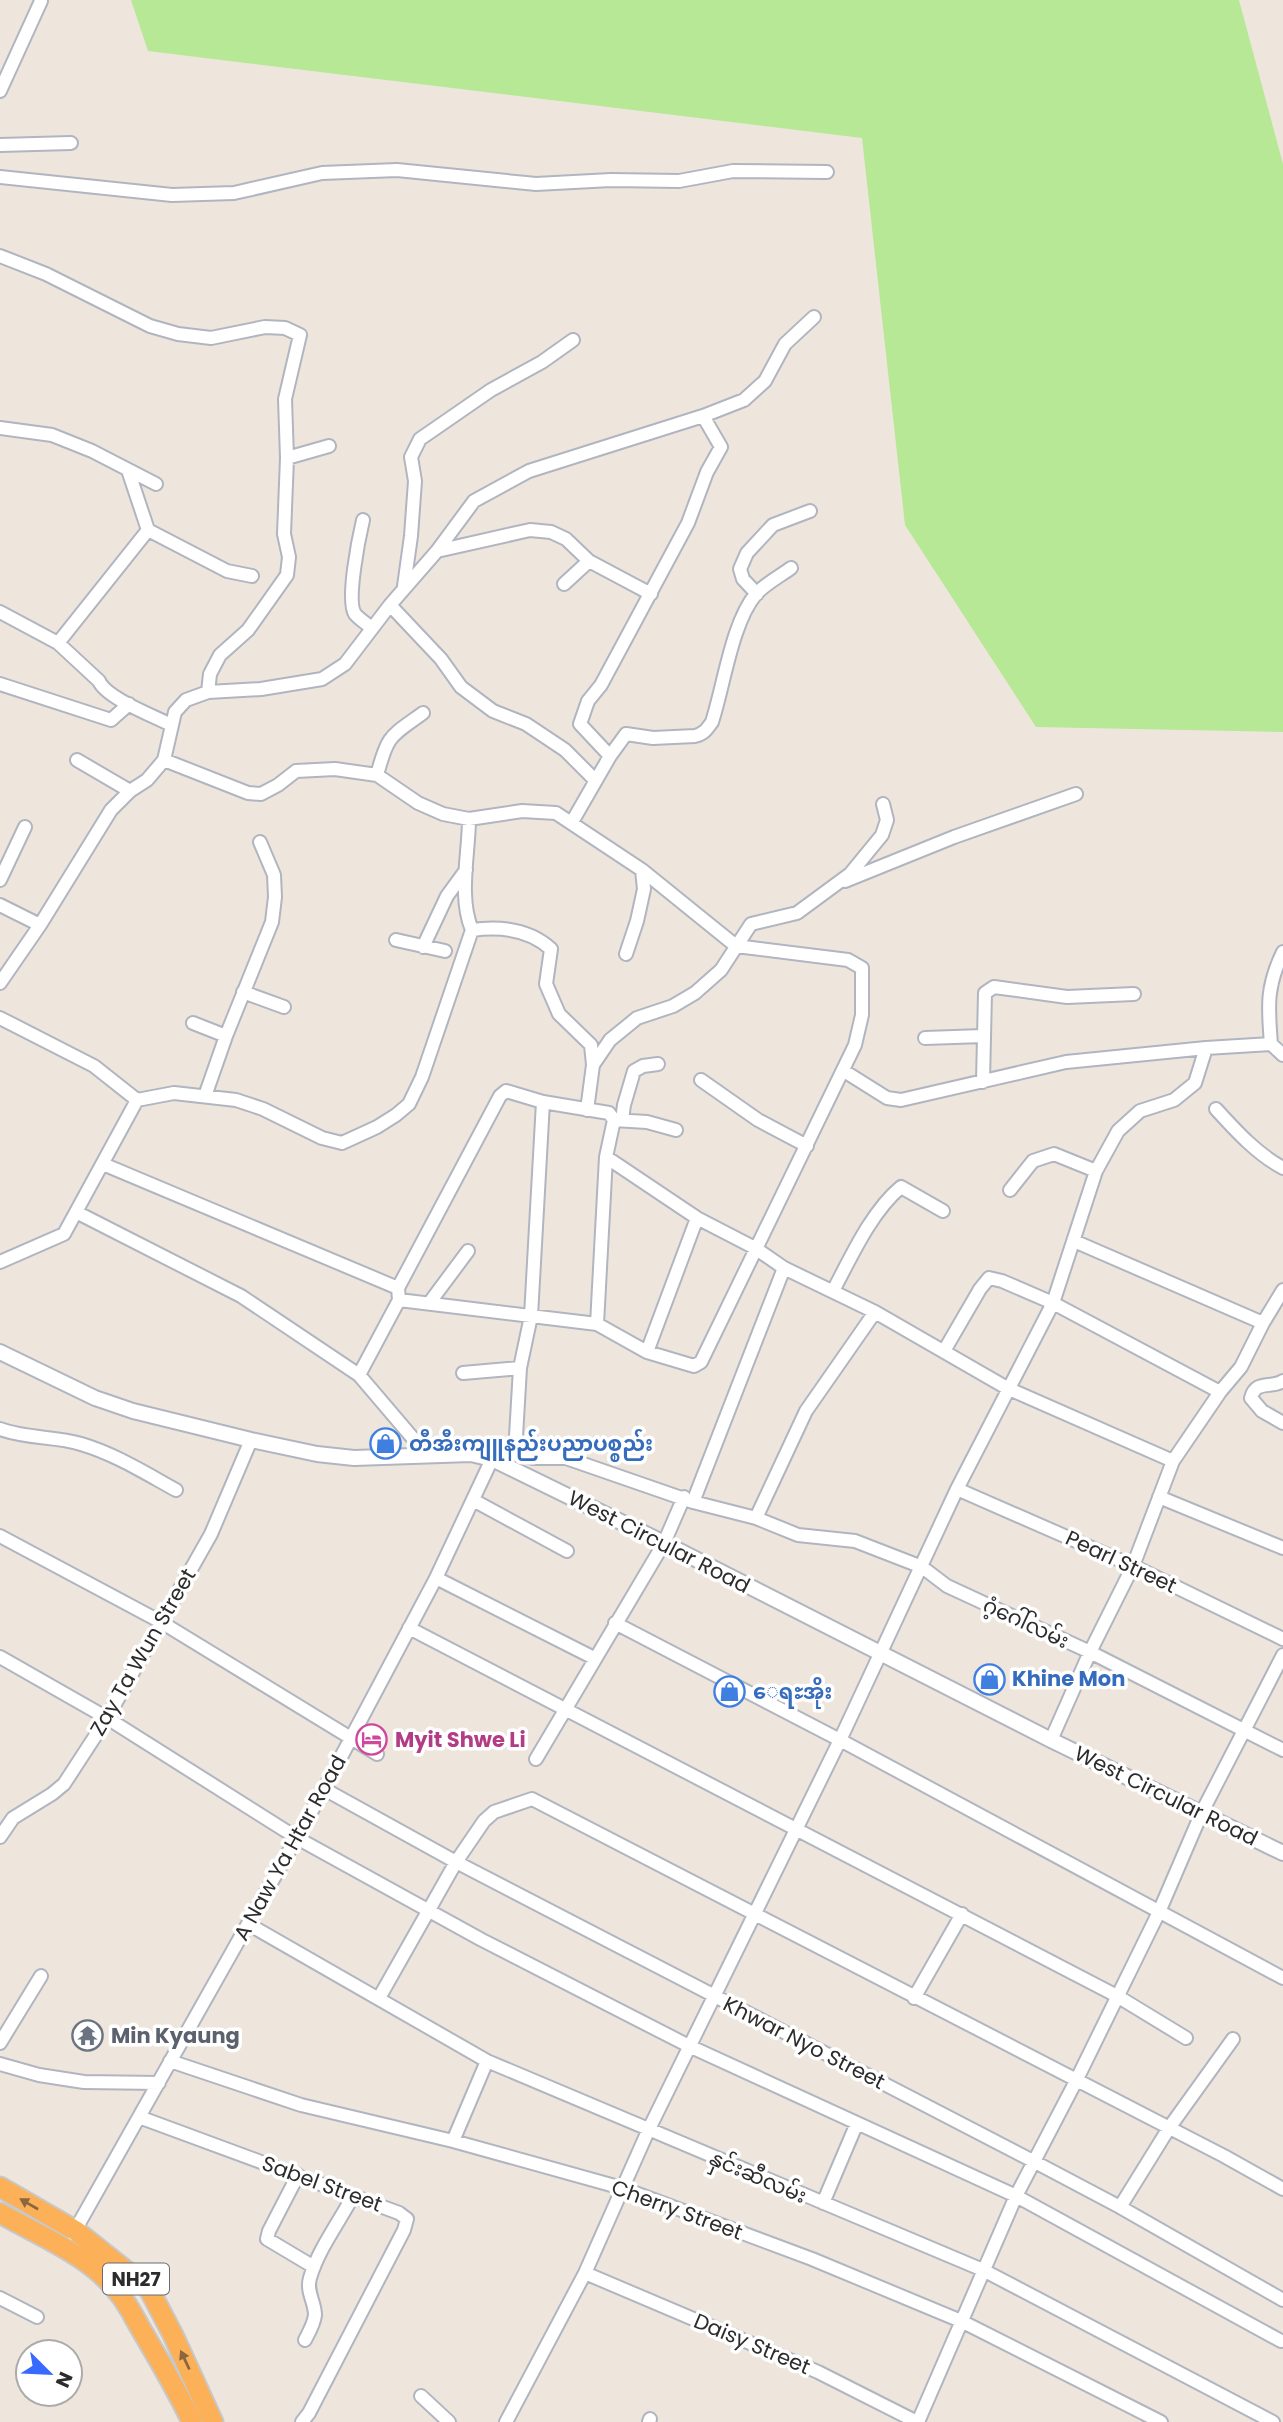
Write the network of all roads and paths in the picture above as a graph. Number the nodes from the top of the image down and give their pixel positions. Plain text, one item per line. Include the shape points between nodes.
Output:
1 (28, 0) edge
2 (42, 0) edge
3 (0, 91) edge
4 (71, 143) dead end
5 (0, 145) edge
6 (827, 172) dead end
7 (0, 177) edge
8 (0, 256) edge
9 (814, 317) dead end
10 (573, 341) dead end
11 (702, 416) junction
12 (0, 428) edge
13 (329, 446) dead end
14 (287, 458) junction
15 (128, 470) junction
16 (156, 484) dead end
17 (810, 511) dead end
18 (363, 520) dead end
19 (148, 530) junction
20 (437, 551) junction
21 (589, 561) junction
22 (791, 568) dead end
23 (252, 576) dead end
24 (564, 584) dead end
25 (404, 587) junction
26 (651, 594) junction
27 (757, 594) junction
28 (390, 605) junction
29 (0, 612) edge
30 (372, 628) junction
31 (58, 643) junction
32 (0, 684) edge
33 (208, 692) junction
34 (129, 704) junction
35 (423, 713) dead end
36 (171, 725) junction
37 (610, 756) junction
38 (77, 760) dead end
39 (164, 760) junction
40 (377, 775) junction
41 (595, 780) junction
42 (130, 791) junction
43 (1076, 794) dead end
44 (883, 804) dead end
45 (468, 819) junction
46 (572, 822) junction
47 (25, 827) dead end
48 (260, 842) dead end
49 (466, 870) junction
50 (642, 870) junction
51 (0, 880) edge
52 (838, 884) junction
53 (0, 905) edge
54 (40, 925) junction
55 (472, 930) junction
56 (396, 940) dead end
57 (736, 946) junction
58 (424, 947) junction
59 (445, 951) dead end
60 (1283, 952) edge
61 (626, 954) dead end
62 (0, 983) edge
63 (243, 992) junction
64 (1134, 994) dead end
65 (284, 1007) dead end
66 (0, 1018) edge
67 (193, 1023) dead end
68 (226, 1035) junction
69 (983, 1036) junction
70 (925, 1038) dead end
71 (1271, 1044) junction
72 (1206, 1048) junction
73 (1283, 1055) edge
74 (593, 1065) junction
75 (658, 1065) dead end
76 (844, 1071) junction
77 (701, 1080) dead end
78 (983, 1082) junction
79 (205, 1096) junction
80 (137, 1100) junction
81 (543, 1102) junction
82 (1216, 1109) dead end
83 (587, 1110) junction
84 (618, 1120) junction
85 (676, 1130) dead end
86 (807, 1146) junction
87 (606, 1157) junction
88 (103, 1164) junction
89 (1283, 1168) edge
90 (1096, 1171) junction
91 (1010, 1190) dead end
92 (943, 1211) dead end
93 (78, 1213) junction
94 (696, 1218) junction
95 (1074, 1241) junction
96 (755, 1248) junction
97 (468, 1251) dead end
98 (0, 1262) edge
99 (784, 1268) junction
100 (1283, 1290) edge
101 (832, 1291) junction
102 (398, 1294) junction
103 (430, 1302) junction
104 (1052, 1303) junction
105 (875, 1312) junction
106 (531, 1316) junction
107 (1263, 1323) junction
108 (597, 1324) junction
109 (944, 1351) junction
110 (0, 1352) edge
111 (647, 1352) junction
112 (520, 1368) junction
113 (463, 1373) dead end
114 (359, 1375) junction
115 (1283, 1381) edge
116 (1007, 1388) junction
117 (1220, 1392) junction
118 (1283, 1423) edge
119 (0, 1429) edge
120 (251, 1440) junction
121 (515, 1453) junction
122 (428, 1456) junction
123 (492, 1458) junction
124 (1173, 1461) junction
125 (957, 1489) junction
126 (176, 1490) dead end
127 (1159, 1497) junction
128 (689, 1499) junction
129 (473, 1500) junction
130 (756, 1518) junction
131 (0, 1536) edge
132 (664, 1543) junction
133 (1283, 1548) edge
134 (567, 1551) dead end
135 (1133, 1566) junction
136 (922, 1567) junction
137 (436, 1578) junction
138 (161, 1622) junction
139 (615, 1623) junction
140 (409, 1628) junction
141 (1283, 1639) edge
142 (1090, 1652) junction
143 (881, 1654) junction
144 (1283, 1655) edge
145 (0, 1657) edge
146 (594, 1658) junction
147 (566, 1711) junction
148 (107, 1718) junction
149 (1245, 1730) junction
150 (351, 1738) junction
151 (841, 1740) junction
152 (1051, 1740) junction
153 (1283, 1750) edge
154 (377, 1754) dead end
155 (536, 1759) dead end
156 (324, 1789) junction
157 (1202, 1812) junction
158 (797, 1828) junction
159 (0, 1837) edge
160 (297, 1838) junction
161 (1283, 1853) edge
162 (456, 1862) junction
163 (429, 1910) junction
164 (1159, 1912) junction
165 (962, 1914) junction
166 (755, 1915) junction
167 (248, 1924) junction
168 (41, 1976) dead end
169 (1283, 1978) edge
170 (1117, 1996) junction
171 (714, 1997) junction
172 (379, 1998) junction
173 (914, 1998) junction
174 (1186, 2038) dead end
175 (1233, 2039) dead end
176 (0, 2043) edge
177 (689, 2046) junction
178 (486, 2061) junction
179 (170, 2062) junction
180 (0, 2064) edge
181 (1076, 2081) junction
182 (159, 2083) junction
183 (139, 2117) junction
184 (857, 2123) junction
185 (1169, 2128) junction
186 (648, 2131) junction
187 (453, 2141) junction
188 (1033, 2161) junction
189 (298, 2175) junction
190 (0, 2187) edge
191 (622, 2188) junction
192 (1283, 2189) edge
193 (353, 2196) junction
194 (1016, 2196) junction
195 (823, 2203) junction
196 (1120, 2207) junction
197 (0, 2213) edge
198 (76, 2231) junction
199 (64, 2249) junction
200 (314, 2267) junction
201 (984, 2270) junction
202 (585, 2273) junction
203 (0, 2298) edge
204 (1283, 2300) edge
205 (37, 2316) dead end
206 (961, 2321) junction
207 (305, 2340) dead end
208 (1281, 2341) dead end
209 (421, 2396) dead end
210 (192, 2422) edge
211 (213, 2422) edge
212 (302, 2422) edge
213 (449, 2422) edge
214 (506, 2422) edge
215 (917, 2422) edge
216 (1161, 2422) edge
217 (1273, 2422) edge

1 - 2 street
2 - 3 street
4 - 5 street
6 - 7 street via 733,171 679,181 536,184 397,170 334,172 234,193 172,195
8 - 14 street via 47,274 150,326 178,334 211,338 265,327 300,335 285,399
9 - 11 street via 785,344 765,381 744,400
10 - 25 street via 420,439 411,457 415,481
11 - 20 street via 529,471 474,501
11 - 26 street via 721,447
12 - 15 street via 52,435
13 - 14 street
14 - 33 street via 287,575 248,630 220,655 210,674
15 - 16 street
15 - 19 street
17 - 27 street via 774,525 747,553 740,569
18 - 30 street via 351,596 354,613
19 - 23 street via 227,571
19 - 31 street
20 - 21 street via 530,530 566,539
20 - 25 street
21 - 24 street
21 - 26 street
22 - 27 street
25 - 28 street
26 - 37 street via 601,685 587,701 580,724
27 - 37 street via 734,636 712,722 701,735 653,738 626,734
28 - 30 street
28 - 41 street via 461,687 493,711 526,724 565,750
29 - 31 street
30 - 33 street via 345,664 321,678 261,689
31 - 34 street via 102,687
32 - 34 street via 111,720
33 - 36 street via 186,700
34 - 36 street
35 - 40 street via 390,737
36 - 39 street
37 - 41 street
38 - 42 street
39 - 40 street via 261,794 296,771 335,769
39 - 42 street
40 - 45 street via 418,803
41 - 46 street
42 - 54 street via 111,810
43 - 52 street
44 - 52 street via 887,820 882,835
45 - 46 street via 522,811 556,813
45 - 49 street
46 - 50 street
47 - 51 street
48 - 63 street via 274,875 275,897 272,922
49 - 55 street
49 - 58 street via 447,896
50 - 57 street
50 - 61 street via 644,889
52 - 57 street via 797,913 751,924
53 - 54 street
54 - 62 street
55 - 74 street via 518,930 539,938 551,950 547,984 559,1014 591,1045
55 - 79 street via 422,1077 408,1104 369,1132 342,1143 236,1100
56 - 58 street
57 - 74 street via 721,971 673,1006 637,1018 610,1040
57 - 76 street via 848,960 862,968 862,1015
58 - 59 street
60 - 71 street via 1272,975 1268,1006
63 - 65 street
63 - 68 street
64 - 69 street via 1068,997 994,987 985,993
66 - 80 street via 94,1066
67 - 68 street
68 - 79 street
69 - 70 street
69 - 78 street
71 - 72 street
71 - 73 street
72 - 78 street via 1066,1062
72 - 90 street via 1195,1083 1174,1100 1140,1111 1118,1131
74 - 83 street
75 - 84 street via 634,1071
76 - 78 street via 893,1100
76 - 86 street
77 - 86 street via 758,1120
79 - 80 street via 174,1093
80 - 88 street
81 - 83 street
81 - 102 street via 516,1092 500,1096
81 - 106 street
82 - 89 street via 1238,1134
83 - 84 street
84 - 85 street
84 - 87 street
86 - 96 street
87 - 94 street
87 - 108 street
88 - 93 street
88 - 102 street
90 - 91 street via 1054,1154 1033,1161
90 - 95 street
92 - 101 street via 901,1187 858,1242
93 - 98 street via 64,1234
93 - 114 street via 241,1296
94 - 96 street
94 - 111 street
95 - 104 street
95 - 107 street
96 - 99 street
96 - 111 street via 701,1362 694,1366
97 - 103 street
99 - 101 street
99 - 128 street
100 - 107 street
101 - 105 street
102 - 103 street
102 - 114 street
103 - 106 street
104 - 109 street via 989,1278
104 - 116 street
104 - 117 street
105 - 109 street
105 - 130 street via 806,1411
106 - 108 street
106 - 112 street
107 - 117 street via 1241,1367
108 - 111 street
109 - 116 street
110 - 120 street, West Circular Road via 63,1384 133,1411
112 - 113 street
112 - 121 street
114 - 122 street
115 - 118 street via 1260,1385 1251,1398
116 - 124 street
116 - 125 street
117 - 124 street
119 - 126 street via 79,1443 113,1455
120 - 122 street, West Circular Road via 354,1458
120 - 138 street, Zay Ta Wun Street via 211,1534
121 - 123 street
121 - 128 street via 566,1458
122 - 123 street, West Circular Road
123 - 129 street, A Naw Ya Htar Road
123 - 132 street, West Circular Road
124 - 127 street
125 - 135 street, Pearl Street
125 - 136 street
127 - 133 street
127 - 135 street
128 - 130 street
128 - 132 street
129 - 134 street
129 - 137 street, A Naw Ya Htar Road
130 - 136 street, ဂံ့ဂေါ်လမ်း via 798,1535 855,1541
131 - 138 street
132 - 139 street
132 - 143 street, West Circular Road
135 - 141 street, Pearl Street
135 - 142 street
136 - 142 street, ဂံ့ဂေါ်လမ်း via 947,1586
136 - 143 street
137 - 140 street, A Naw Ya Htar Road
137 - 146 street
138 - 148 street, Zay Ta Wun Street
138 - 150 street
139 - 146 street
139 - 151 street
140 - 147 street
140 - 150 street, A Naw Ya Htar Road
142 - 149 street, ဂံ့ဂေါ်လမ်း
142 - 152 street
143 - 151 street
143 - 152 street, West Circular Road
144 - 149 street
145 - 148 street
146 - 147 street
147 - 155 street
147 - 158 street
148 - 159 street, Zay Ta Wun Street via 64,1784 13,1818
148 - 160 street
149 - 153 street, ဂံ့ဂေါ်လမ်း
149 - 157 street
150 - 154 street
150 - 156 street, A Naw Ya Htar Road
151 - 158 street
151 - 164 street
152 - 157 street, West Circular Road
156 - 160 street, A Naw Ya Htar Road
156 - 162 street, Khwar Nyo Street
157 - 161 street, West Circular Road
157 - 164 street
158 - 165 street
158 - 166 street
160 - 163 street
160 - 167 street, A Naw Ya Htar Road
162 - 163 street
162 - 166 street via 494,1812 531,1799
162 - 171 street, Khwar Nyo Street
163 - 172 street
163 - 177 street
164 - 169 street
164 - 170 street
165 - 170 street
165 - 173 street
166 - 171 street
166 - 173 street
167 - 172 street, နှင်းဆီလမ်း
167 - 179 street, A Naw Ya Htar Road
168 - 176 street
170 - 174 street
170 - 181 street
171 - 177 street
171 - 188 street, Khwar Nyo Street
172 - 178 street, နှင်းဆီလမ်း
173 - 181 street
175 - 185 street
177 - 184 street
177 - 186 street
178 - 186 street, နှင်းဆီလမ်း
178 - 187 street
179 - 182 street, A Naw Ya Htar Road
179 - 187 street, Cherry Street via 301,2105
180 - 182 street via 84,2081
181 - 185 street
181 - 188 street
182 - 183 street, A Naw Ya Htar Road
183 - 189 street, Sabel Street
183 - 198 street, A Naw Ya Htar Road
184 - 194 street
184 - 195 street
185 - 192 street
185 - 196 street
186 - 191 street
186 - 195 street, နှင်းဆီလမ်း
187 - 191 street, Cherry Street
188 - 194 street
188 - 196 street, Khwar Nyo Street
189 - 193 street, Sabel Street
189 - 200 street via 267,2239
198 -> 190 highway, NH27
191 - 202 street
191 - 206 street, Cherry Street
193 - 200 street
193 - 212 street, Sabel Street via 407,2219
194 - 201 street
194 - 208 street
195 - 201 street, နှင်းဆီလမ်း
196 - 204 street, Khwar Nyo Street
197 - 199 highway, NH27
198 - 199 street, A Naw Ya Htar Road
211 -> 198 highway, NH27 via 149,2289
199 - 210 highway, NH27 via 101,2274 126,2300
200 - 207 street via 309,2281 314,2322
201 - 206 street
201 - 217 street, နှင်းဆီလမ်း
202 - 214 street
202 - 215 street, Daisy Street via 818,2372
203 - 205 street
206 - 215 street
206 - 216 street, Cherry Street
209 - 213 street

